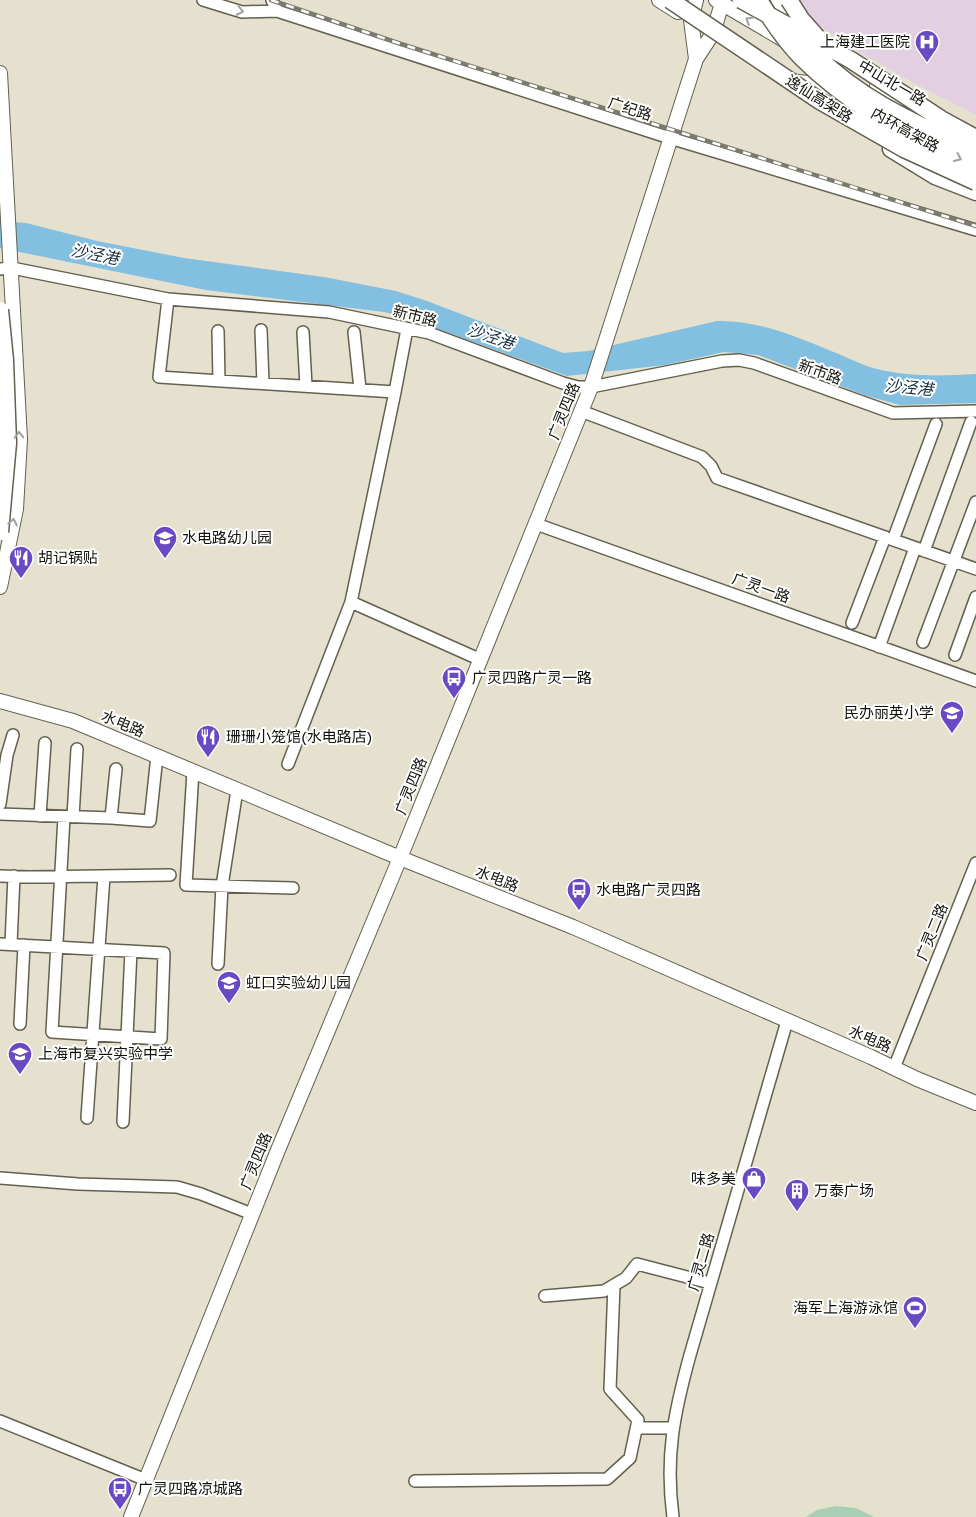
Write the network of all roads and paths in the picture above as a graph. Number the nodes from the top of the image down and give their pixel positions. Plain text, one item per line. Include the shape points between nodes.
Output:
1 (203, 0) edge
2 (272, 0) edge
3 (659, 0) edge
4 (671, 0) edge
5 (741, 0) edge
6 (759, 0) edge
7 (771, 0) edge
8 (778, 0) edge
9 (789, 0) edge
10 (720, 1) edge
11 (692, 2) edge
12 (277, 12) junction
13 (688, 18) junction
14 (714, 33) junction
15 (696, 59) junction
16 (0, 73) edge
17 (779, 80) junction
18 (911, 118) junction
19 (2, 130) edge
20 (670, 138) junction
21 (976, 138) edge
22 (976, 143) edge
23 (976, 152) edge
24 (976, 166) edge
25 (976, 181) edge
26 (976, 192) edge
27 (4, 199) edge
28 (976, 230) edge
29 (6, 268) edge
30 (168, 299) junction
31 (0, 310) edge
32 (406, 329) junction
33 (261, 330) dead end
34 (218, 331) dead end
35 (303, 332) dead end
36 (354, 332) dead end
37 (219, 381) junction
38 (263, 383) junction
39 (592, 383) junction
40 (306, 386) junction
41 (360, 389) junction
42 (395, 392) junction
43 (581, 411) junction
44 (976, 411) edge
45 (971, 422) dead end
46 (936, 424) dead end
47 (0, 425) edge
48 (0, 441) edge
49 (0, 452) edge
50 (17, 484) junction
51 (976, 502) edge
52 (536, 524) junction
53 (0, 532) edge
54 (889, 539) junction
55 (920, 549) junction
56 (954, 562) junction
57 (976, 569) edge
58 (0, 586) edge
59 (976, 596) edge
60 (351, 602) junction
61 (852, 624) dead end
62 (923, 642) dead end
63 (879, 646) junction
64 (955, 656) dead end
65 (481, 660) junction
66 (976, 681) edge
67 (0, 701) edge
68 (14, 735) dead end
69 (45, 743) dead end
70 (77, 749) dead end
71 (158, 756) junction
72 (288, 764) dead end
73 (116, 769) dead end
74 (193, 771) junction
75 (237, 790) junction
76 (0, 804) edge
77 (0, 814) edge
78 (40, 816) junction
79 (69, 817) junction
80 (111, 818) junction
81 (400, 858) junction
82 (976, 863) edge
83 (170, 875) dead end
84 (0, 876) edge
85 (14, 876) junction
86 (104, 876) junction
87 (60, 877) junction
88 (222, 886) junction
89 (292, 888) dead end
90 (5, 944) edge
91 (24, 945) junction
92 (57, 947) junction
93 (99, 949) junction
94 (131, 951) junction
95 (218, 964) dead end
96 (787, 1021) junction
97 (20, 1024) dead end
98 (93, 1034) junction
99 (127, 1036) junction
100 (894, 1068) junction
101 (976, 1103) edge
102 (87, 1118) dead end
103 (122, 1122) dead end
104 (0, 1178) edge
105 (252, 1214) junction
106 (710, 1283) junction
107 (614, 1285) junction
108 (545, 1296) dead end
109 (0, 1421) edge
110 (637, 1428) junction
111 (672, 1428) junction
112 (146, 1480) junction
113 (415, 1482) dead end
114 (131, 1517) edge
115 (673, 1517) edge

1 -> 12 street, 广纪路 via 242,12
2 - 12 street
3 - 13 main road
4 - 13 main road
4 - 25 highway, 逸仙高架路, bridge via 820,101 904,149
5 - 21 highway, bridge via 851,60
6 -> 24 highway, 内环高架路, bridge via 801,58 847,98 894,126
7 - 18 highway, 内环高架路, bridge via 801,41 834,72 867,96
8 - 18 main road via 816,46 887,92
9 - 18 highway, bridge via 834,57
10 - 14 main road, 广灵四路
18 -> 10 main road, 中山北一路 via 838,70
11 - 13 main road
11 - 14 main road
12 - 20 street, 广纪路
13 - 14 main road
13 - 15 main road, 广灵四路
14 - 15 main road, 广灵四路
14 - 17 main road
15 - 20 main road, 广灵四路
16 - 19 main road
17 - 25 main road via 816,84 948,169
17 - 26 highway via 935,176
18 - 22 main road, 中山北一路
18 - 23 highway, 内环高架路, bridge
19 - 27 main road
20 - 28 street, 广纪路
20 - 39 main road, 广灵四路
27 - 29 main road via 10,250
29 - 30 street, 新市路
50 -> 29 main road via 20,440
30 - 32 street, 新市路 via 329,312
30 - 37 street via 159,377
31 - 53 highway, bridge via 8,443
32 - 39 street, 新市路 via 429,334 563,384 578,387
32 - 42 street
33 - 38 street
34 - 37 street
35 - 40 street
36 - 41 street
37 - 38 street
38 - 40 street
39 - 43 main road, 广灵四路
39 - 44 street, 新市路 via 739,360 893,414
40 - 41 street
41 - 42 street
42 - 60 street
43 - 52 main road, 广灵四路
43 - 54 street via 702,457 718,478
45 - 55 street
46 - 54 street
47 - 48 main road
49 - 50 main road
58 -> 50 main road via 16,509
51 - 56 street
52 - 63 street, 广灵一路
52 - 65 main road, 广灵四路
54 - 55 street
54 - 61 street
55 - 56 street
55 - 63 street
56 - 57 street
56 - 62 street
59 - 64 street
60 - 65 street
60 - 72 street
63 - 66 street, 广灵一路
65 - 81 main road, 广灵四路
67 - 71 main road, 水电路 via 73,721
68 - 76 street via 6,755
69 - 78 street
70 - 79 street
71 - 74 main road, 水电路
71 - 80 street via 150,822
73 - 80 street
74 - 75 main road, 水电路
74 - 88 street via 186,885
75 - 81 main road, 水电路
75 - 88 street
77 - 78 street
78 - 79 street
79 - 80 street
79 - 87 street
81 - 96 main road, 水电路 via 573,928
81 - 105 main road, 广灵四路
82 - 100 street, 广灵二路
83 - 86 street
84 - 85 street
85 - 87 street
85 - 90 street
86 - 87 street
86 - 93 street
87 - 92 street
88 - 89 street
88 - 95 street
90 - 91 street
91 - 92 street
91 - 97 street
92 - 93 street
92 - 98 street via 52,1032
93 - 94 street
93 - 98 street
94 - 99 street
94 - 99 street via 164,953 161,1039
96 - 100 main road, 水电路
96 - 106 street, 广灵二路
98 - 99 street
98 - 102 street
99 - 103 street
100 - 101 main road, 水电路
104 - 105 street via 177,1187
105 - 112 main road, 广灵四路
106 - 107 street via 637,1264 626,1278
106 - 111 street, 广灵二路
107 - 108 street via 604,1291
107 - 110 street via 610,1389 638,1420
109 - 112 street
110 - 111 street
110 - 113 street via 630,1458 607,1478
111 - 115 street, 广灵二路 via 669,1477
112 - 114 main road, 广灵四路

